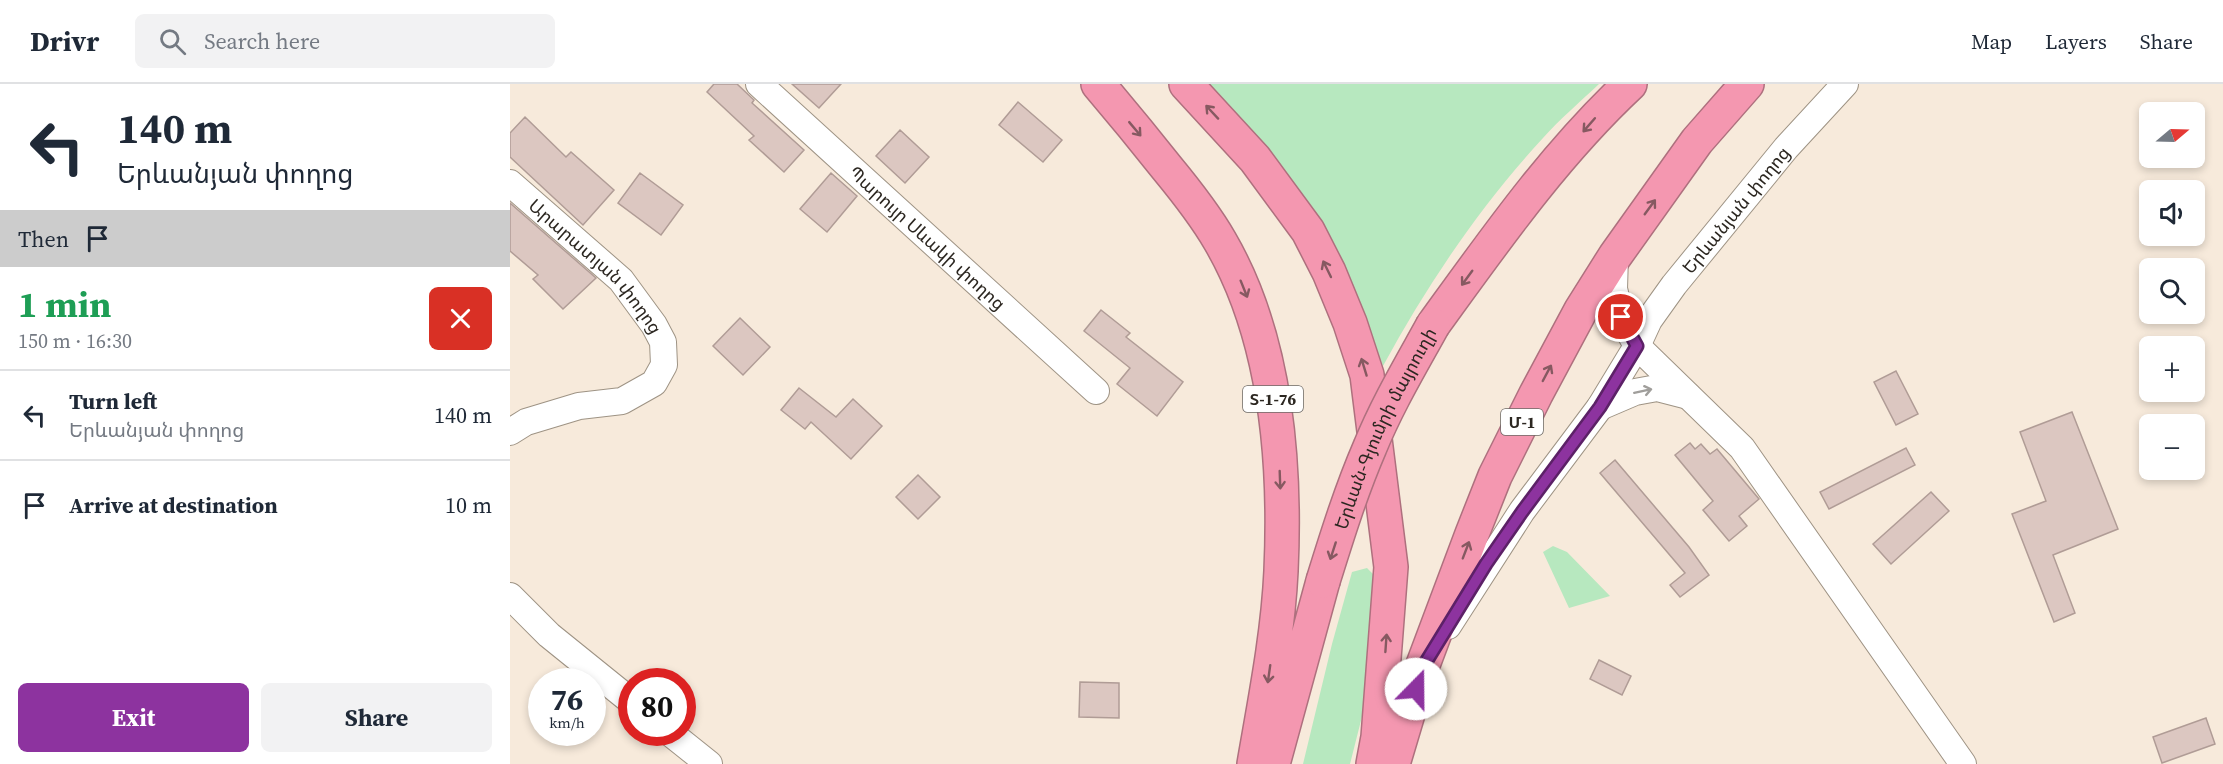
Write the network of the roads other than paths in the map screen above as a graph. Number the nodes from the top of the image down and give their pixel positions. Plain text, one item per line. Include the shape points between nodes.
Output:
1 (759, 84) edge
2 (1098, 84) edge
3 (1186, 84) edge
4 (1630, 84) edge
5 (1747, 84) edge
6 (1845, 84) edge
7 (510, 183) edge
8 (1615, 256) junction
9 (1637, 346) junction
10 (1096, 391) dead end
11 (1689, 396) junction
12 (1600, 407) junction
13 (510, 432) edge
14 (510, 597) edge
15 (1421, 670) junction
16 (618, 691) edge
17 (686, 746) edge
18 (709, 764) edge
19 (1254, 764) edge
20 (1273, 764) edge
21 (1373, 764) edge
22 (1393, 764) edge
23 (1963, 764) edge

1 - 10 street, Պարույր Սևակի փողոց
2 -> 19 highway, Տ-1-76 via 1190,196 1220,241 1238,274 1264,351 1279,453 1281,572
21 -> 3 highway via 1391,567 1367,375 1350,322 1308,231 1255,159
4 -> 20 highway, Երևան-Գյումրի մայրուղի, bridge via 1603,109 1526,198 1433,325 1399,386 1346,509
8 -> 5 highway, Մ-1 via 1697,141
6 - 9 street, Երևանյան փողոց via 1786,148 1674,285 1649,320
7 - 13 street, Արարատյան փողոց via 621,280 663,342 664,365 654,383 622,402 579,406 525,422
8 - 9 street via 1614,289 1621,317
15 -> 8 highway, Մ-1 via 1495,476 1581,310
9 - 11 street
9 - 12 street, Երևանյան փողոց
12 -> 11 street via 1635,392 1657,388
11 - 23 street via 1742,448
12 - 15 street, Երևանյան փողոց via 1486,564
14 - 16 street via 549,635
15 - 22 highway, Մ-1
17 - 18 street

